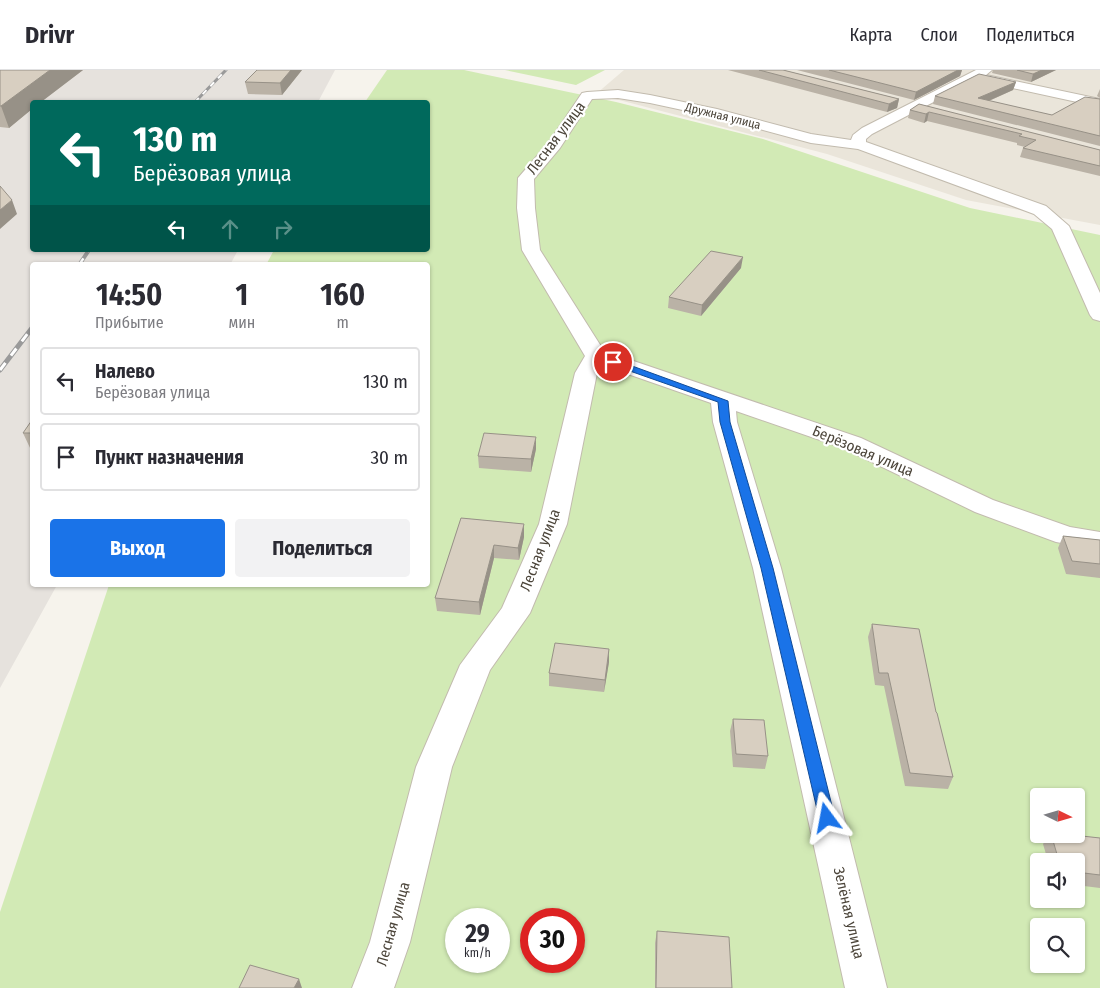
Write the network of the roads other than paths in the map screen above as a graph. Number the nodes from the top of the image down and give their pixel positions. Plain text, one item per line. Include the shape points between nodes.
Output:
1 (959, 72) edge
2 (980, 73) edge
3 (587, 96) joint
4 (897, 100) edge
5 (1100, 103) edge
6 (916, 105) junction
7 (934, 110) edge
8 (859, 145) junction
9 (1100, 315) edge
10 (596, 356) junction
11 (723, 401) junction
12 (1100, 540) edge
13 (372, 988) edge
14 (866, 988) edge

1 - 2 street
2 - 5 street
2 - 6 street
3 - 8 street, Дружная улица via 602,93 658,100 814,140
3 - 10 street, Лесная улица via 555,145 526,178 526,208 531,250
4 - 6 street
6 - 7 street
6 - 8 street via 867,131 858,138
8 - 9 street, Дружная улица via 1040,210 1060,226
10 - 11 street, Берёзовая улица
10 - 13 street, Лесная улица via 586,373 554,524 515,613 476,665 434,767 390,942
11 - 12 street, Берёзовая улица via 852,443 984,506 1066,536
11 - 14 street, Зелёная улица via 725,422 767,568

